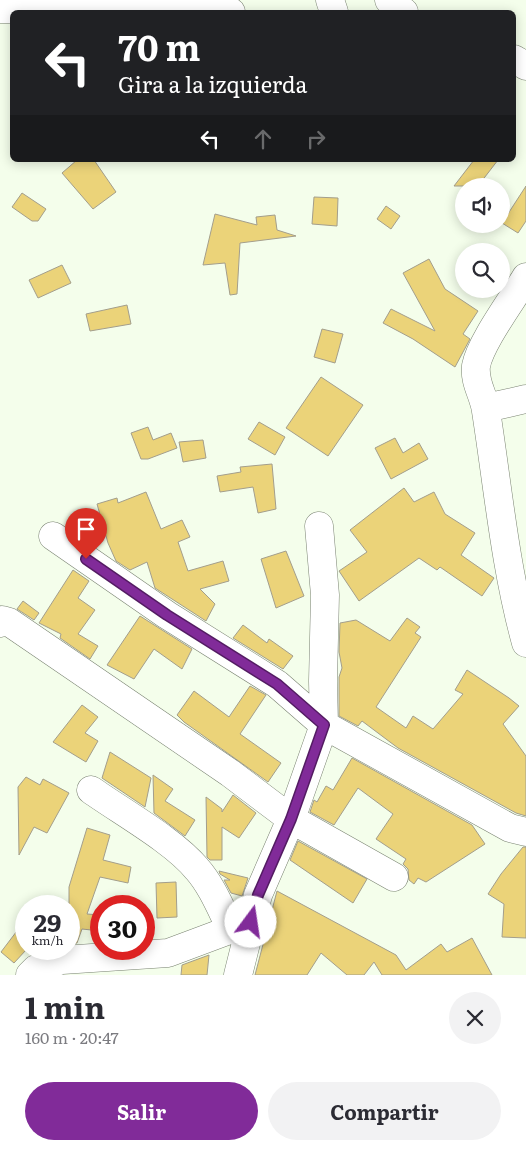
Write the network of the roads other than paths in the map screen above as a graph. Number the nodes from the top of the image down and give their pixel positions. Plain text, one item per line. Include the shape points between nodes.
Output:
1 (389, 0) edge
2 (0, 9) edge
3 (31, 10) edge
4 (102, 10) edge
5 (226, 10) edge
6 (402, 10) edge
7 (526, 277) edge
8 (526, 399) edge
9 (486, 408) junction
10 (318, 526) dead end
11 (53, 536) dead end
12 (0, 622) edge
13 (526, 644) edge
14 (324, 725) junction
15 (92, 790) dead end
16 (291, 819) junction
17 (526, 832) edge
18 (394, 878) dead end
19 (241, 926) junction
20 (30, 975) edge
21 (238, 975) edge

1 - 6 street
2 - 3 street
4 - 5 street via 154,0 210,3
7 - 9 street via 484,346 476,366 476,379
8 - 9 street
9 - 13 street via 498,505
10 - 14 street via 325,595
11 - 14 street via 167,615 277,684
12 - 16 street via 9,622 230,773
14 - 16 street
14 - 17 street via 510,828
15 - 19 street via 183,854
16 - 18 street
16 - 19 street
19 - 20 street via 168,952 62,960 36,969
19 - 21 street

